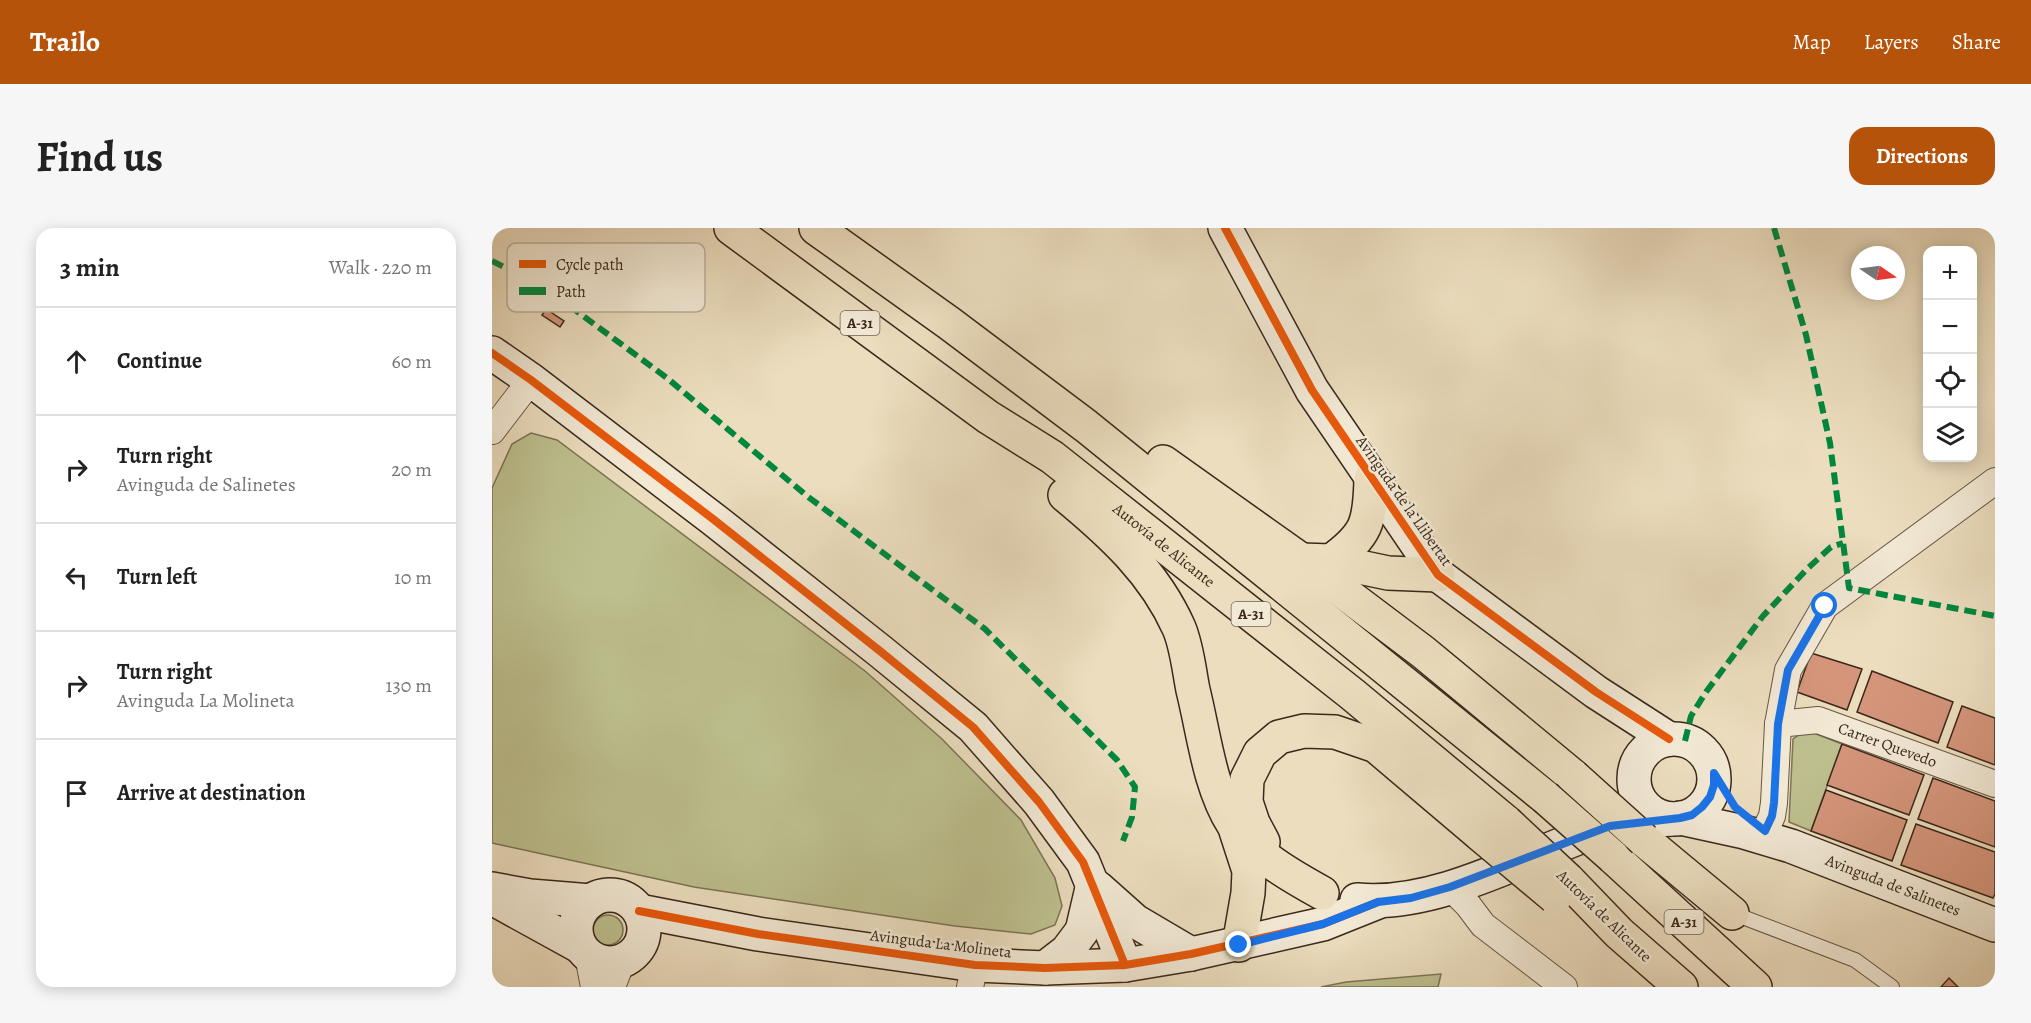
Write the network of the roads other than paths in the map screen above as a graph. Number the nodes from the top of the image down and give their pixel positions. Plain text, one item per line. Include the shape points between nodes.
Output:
1 (731, 228) edge
2 (816, 228) edge
3 (1225, 228) edge
4 (492, 353) edge
5 (531, 380) junction
6 (988, 417) junction
7 (1086, 426) junction
8 (492, 431) edge
9 (1371, 479) junction
10 (1995, 482) edge
11 (1316, 560) junction
12 (1438, 576) junction
13 (1596, 692) junction
14 (1778, 724) junction
15 (1669, 739) junction
16 (1714, 773) junction
17 (1635, 776) junction
18 (1995, 784) edge
19 (1675, 819) junction
20 (1234, 826) junction
21 (1494, 828) junction
22 (1778, 839) junction
23 (1611, 841) junction
24 (1274, 862) junction
25 (1094, 884) junction
26 (1450, 887) junction
27 (492, 889) edge
28 (1323, 893) junction
29 (492, 898) edge
30 (591, 900) junction
31 (1378, 902) junction
32 (639, 911) junction
33 (1732, 913) joint
34 (1995, 925) edge
35 (758, 934) junction
36 (1239, 945) junction
37 (584, 951) junction
38 (1191, 954) junction
39 (1125, 965) junction
40 (624, 966) edge
41 (1045, 968) junction
42 (972, 976) edge
43 (594, 987) edge
44 (1564, 987) edge
45 (1681, 987) edge
46 (1755, 987) edge
47 (1892, 987) edge

1 - 6 highway, Autovía de Alicante / A-31
2 - 7 highway, A-31
3 - 9 street, Avinguda de la Llibertat via 1312,390
4 - 5 street
5 - 8 street
5 - 25 street via 861,636 973,728 1039,802 1083,862
6 - 20 highway via 1026,463 1097,521 1138,562 1162,595 1180,630 1212,771
6 - 21 highway, Autovía de Alicante / A-31 via 1052,457 1352,694
7 - 11 highway via 1144,448
7 - 23 highway, A-31, bridge via 1545,797
9 - 11 highway via 1371,506 1365,530 1350,548
9 - 12 street, Avinguda de la Llibertat
10 - 14 street via 1825,606 1788,670
11 - 12 highway via 1388,573
11 - 33 highway, bridge
12 - 13 street, Avinguda de la Llibertat
13 - 15 street, Avinguda de la Llibertat
13 - 17 street, Avinguda de la Llibertat via 1629,740
14 - 18 street, Carrer Quevedo via 1818,720
14 - 22 street via 1772,816
15 - 16 street via 1682,740 1703,751
15 - 17 street via 1648,749 1640,758
16 - 19 street via 1710,797 1702,807 1692,815
16 - 22 street, Avinguda de Salinetes via 1735,807
17 - 19 street via 1639,797 1647,808
17 - 23 street
19 - 22 street, Avinguda de Salinetes
19 - 23 street, Avinguda La Molineta
20 - 24 highway
20 - 36 highway via 1249,871
21 - 24 highway via 1376,746 1335,732 1304,731 1279,737 1260,753 1247,779 1246,802
21 - 45 highway, Autovía de Alicante / A-31, bridge
22 - 34 street, Avinguda de Salinetes
23 - 26 street, Avinguda La Molineta
23 - 46 highway, A-31
24 - 28 highway
25 - 38 street via 1135,921
25 - 39 street
25 - 41 street via 1082,931 1067,951
26 - 31 street, Avinguda La Molineta
26 - 44 street via 1483,925
27 - 30 street
28 - 31 street, Avinguda La Molineta
28 - 36 street, Avinguda La Molineta
29 - 37 street
30 - 32 street via 608,895 626,899
30 - 37 street via 580,913 576,930
31 - 36 street, Avinguda La Molineta via 1323,924
32 - 35 street, Avinguda La Molineta
32 - 40 street via 644,924 643,938
33 - 47 lane via 1855,960
35 - 40 street, Avinguda La Molineta via 680,937
35 - 42 street, Avinguda La Molineta
36 - 38 street, Avinguda La Molineta
37 - 40 street via 599,962
37 - 43 street
38 - 39 street, Avinguda La Molineta
39 - 41 street, Avinguda La Molineta
41 - 42 street, Avinguda La Molineta

